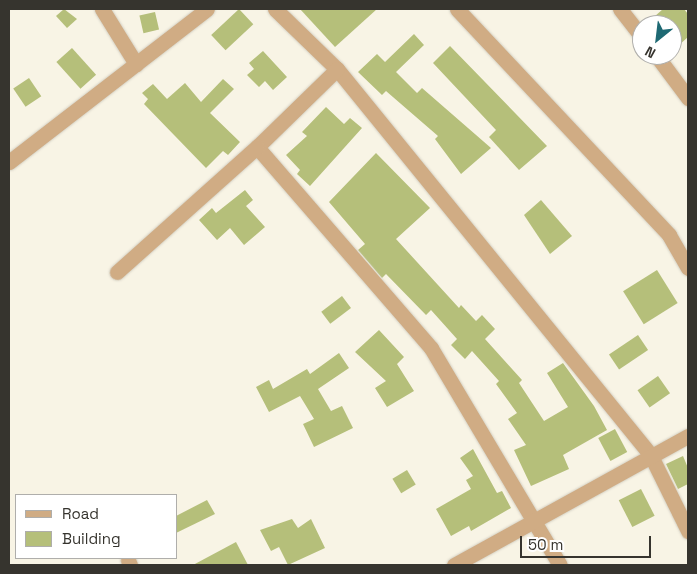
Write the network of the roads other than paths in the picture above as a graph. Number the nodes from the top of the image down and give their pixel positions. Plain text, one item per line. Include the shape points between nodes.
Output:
1 (102, 9) edge
2 (207, 9) edge
3 (275, 9) edge
4 (457, 9) edge
5 (620, 9) edge
6 (632, 24) edge
7 (136, 64) junction
8 (663, 65) edge
9 (337, 69) junction
10 (688, 98) edge
11 (257, 147) junction
12 (9, 162) edge
13 (688, 268) edge
14 (117, 272) dead end
15 (688, 436) edge
16 (651, 456) junction
17 (536, 521) junction
18 (688, 531) edge
19 (454, 565) edge
20 (560, 565) edge

1 - 7 street
2 - 7 street
3 - 9 street
4 - 13 street via 663,228
5 - 6 street
7 - 12 street
8 - 10 street
9 - 11 street
9 - 16 street
11 - 14 street
11 - 17 street via 431,348
15 - 16 street
16 - 17 street
16 - 18 street
17 - 19 street
17 - 20 street

